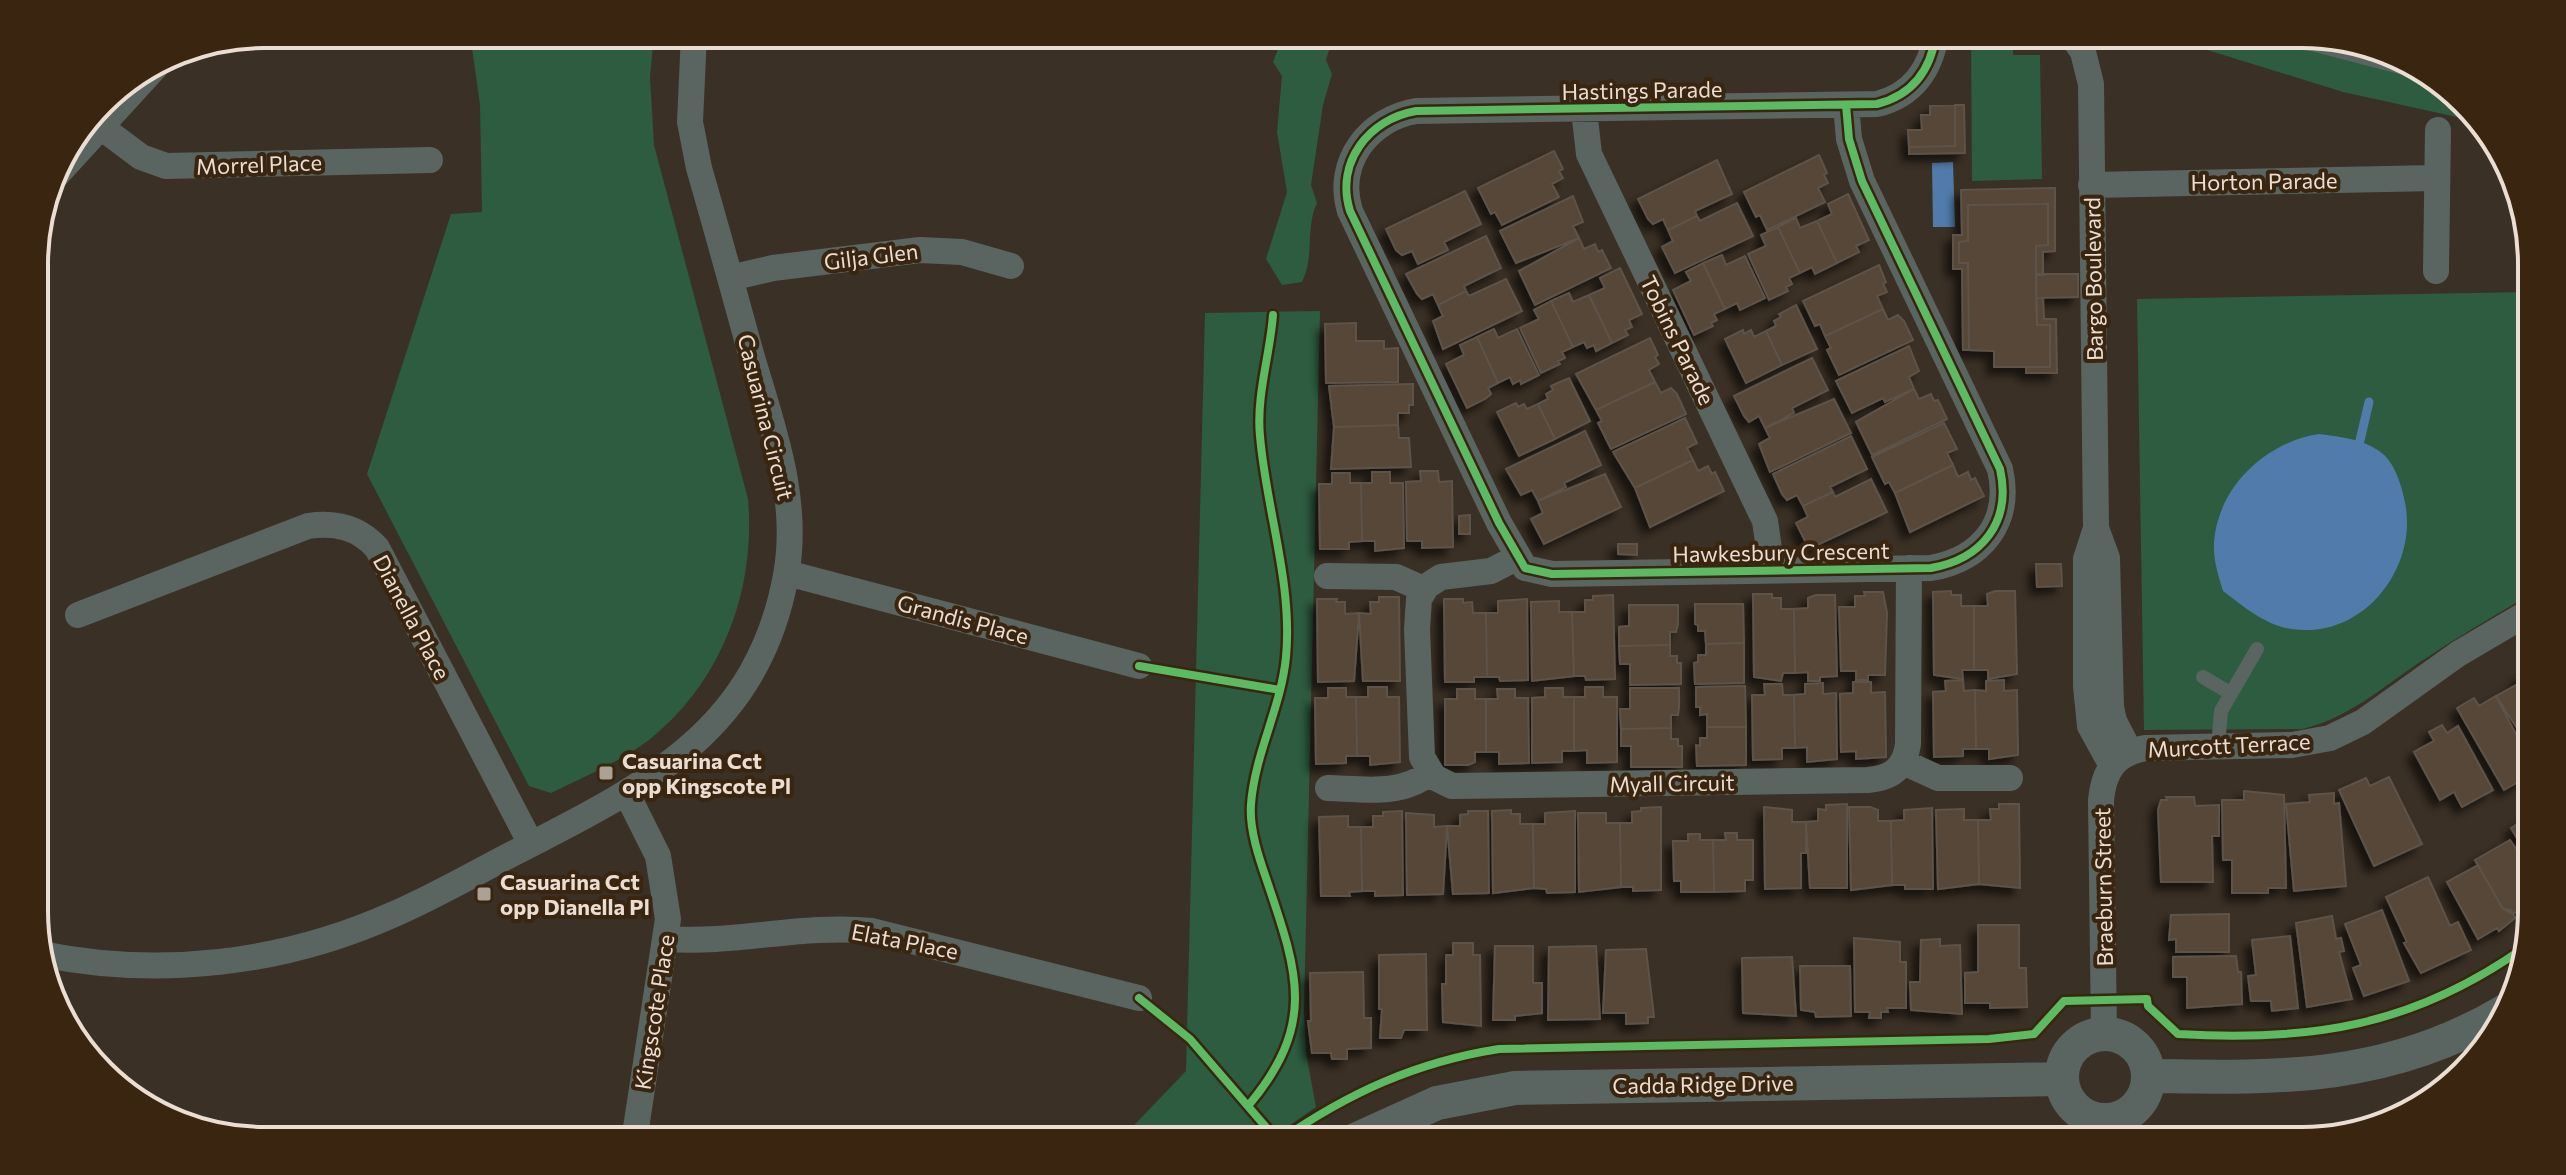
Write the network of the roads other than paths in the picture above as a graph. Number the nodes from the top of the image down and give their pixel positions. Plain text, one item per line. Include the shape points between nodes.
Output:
1 (693, 48) edge
2 (1932, 48) edge
3 (2080, 48) edge
4 (129, 97) edge
5 (1846, 105) junction
6 (1584, 110) junction
7 (101, 127) junction
8 (2438, 130) dead end
9 (82, 148) edge
10 (430, 160) dead end
11 (2436, 178) junction
12 (2091, 185) junction
13 (1011, 266) dead end
14 (2436, 271) dead end
15 (730, 278) junction
16 (1516, 558) junction
17 (1909, 568) junction
18 (1772, 570) junction
19 (787, 573) junction
20 (1327, 576) dead end
21 (1421, 594) junction
22 (78, 615) dead end
23 (2518, 619) edge
24 (2257, 649) dead end
25 (1139, 666) dead end
26 (2203, 677) dead end
27 (2230, 693) junction
28 (2218, 746) junction
29 (2120, 758) junction
30 (1903, 762) junction
31 (1429, 773) junction
32 (2010, 778) dead end
33 (1328, 788) dead end
34 (627, 794) junction
35 (531, 844) junction
36 (667, 939) junction
37 (53, 956) edge
38 (1139, 998) dead end
39 (2488, 1020) edge
40 (2104, 1035) junction
41 (2148, 1076) junction
42 (2062, 1079) junction
43 (636, 1127) edge
44 (1384, 1127) edge
45 (2103, 1127) edge
46 (2111, 1127) edge

1 - 15 street, Casuarina Circuit via 690,122
2 - 5 street, Hastings Parade via 1928,64 1908,91 1886,102
3 - 12 street, Bargo Boulevard via 2090,74
4 - 7 street
5 - 6 street, Hastings Parade
5 - 17 street, Hawkesbury Crescent via 1856,166 2003,479 2000,516 1980,547 1952,563
6 - 16 street, Hastings Parade via 1425,110 1398,115 1366,135 1346,180 1353,220
6 - 18 street, Tobins Parade via 1589,154 1765,521
7 - 9 street
7 - 10 street, Morrel Place via 135,154 166,166
8 - 11 street
11 - 12 street, Horton Parade
11 - 14 street
12 - 29 street, Bargo Boulevard via 2096,528 2107,558 2111,707
13 - 15 street, Gilja Glen via 962,252 920,250
15 - 19 street, Casuarina Circuit via 785,478
16 - 18 street, Hawkesbury Crescent via 1531,571 1552,574
16 - 21 street via 1491,571 1441,577
17 - 18 street, Hawkesbury Crescent
17 - 30 street via 1908,744
19 - 25 street, Grandis Place
19 - 34 street, Casuarina Circuit via 762,651 725,714 675,763
20 - 21 street via 1396,577
21 - 31 street via 1417,629 1422,757
22 - 35 street, Dianella Place via 308,526 335,524 361,534 377,548
23 - 28 street, Murcott Terrace via 2353,728 2305,744
24 - 27 lane
26 - 27 lane
27 - 28 lane via 2219,720
28 - 29 street, Murcott Terrace via 2156,747
29 - 40 street, Braeburn Street via 2101,800
30 - 31 street, Myall Circuit via 1891,775 1868,780 1452,786
30 - 32 street via 1938,778
31 - 33 street via 1411,786 1395,789
34 - 35 street, Casuarina Circuit
34 - 36 street, Kingscote Place via 658,856
35 - 37 street, Casuarina Circuit via 394,915 286,950 232,961 151,966
36 - 38 street, Elata Place via 836,928 872,931
36 - 43 street, Kingscote Place
39 - 41 street via 2409,1054 2332,1073
40 - 41 street via 2135,1047
40 - 42 street via 2078,1044
41 - 46 street via 2141,1101
42 - 44 street, Cadda Ridge Drive via 1515,1088 1437,1103
42 - 45 street via 2077,1110

